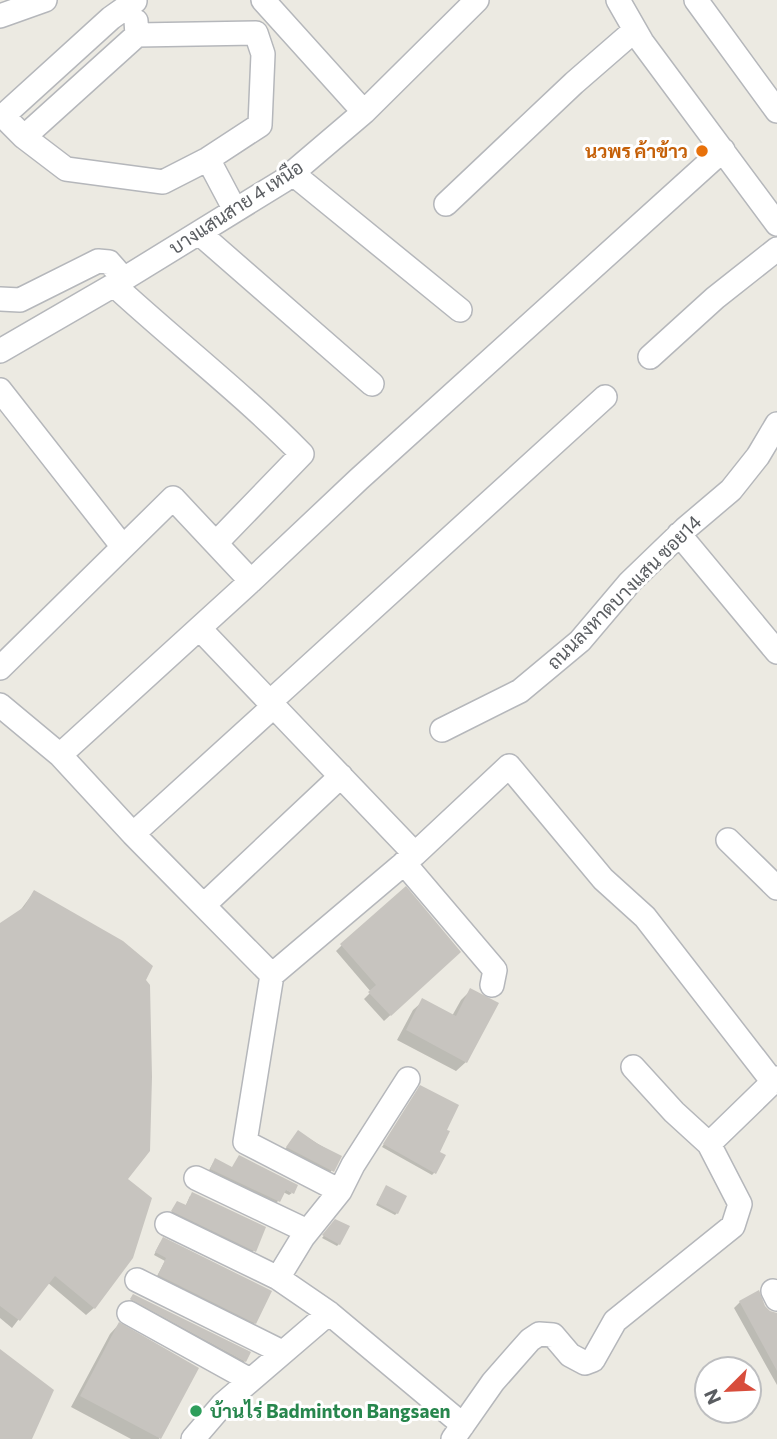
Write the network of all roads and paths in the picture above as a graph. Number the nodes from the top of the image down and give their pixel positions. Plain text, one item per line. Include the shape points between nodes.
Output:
1 (45, 0) edge
2 (263, 0) edge
3 (477, 0) edge
4 (618, 0) edge
5 (696, 0) edge
6 (135, 1) edge
7 (0, 16) edge
8 (635, 30) junction
9 (137, 35) junction
10 (775, 104) edge
11 (364, 112) junction
12 (24, 137) junction
13 (723, 150) junction
14 (208, 159) junction
15 (292, 173) junction
16 (768, 192) edge
17 (446, 204) dead end
18 (235, 210) junction
19 (777, 224) edge
20 (198, 233) junction
21 (777, 249) edge
22 (119, 282) junction
23 (0, 299) edge
24 (460, 310) dead end
25 (0, 351) edge
26 (650, 357) dead end
27 (372, 384) dead end
28 (0, 390) edge
29 (605, 397) dead end
30 (777, 424) edge
31 (679, 534) junction
32 (216, 543) junction
33 (123, 547) junction
34 (251, 581) junction
35 (200, 629) junction
36 (777, 652) edge
37 (0, 668) edge
38 (273, 703) junction
39 (0, 705) edge
40 (442, 730) dead end
41 (60, 755) junction
42 (341, 776) junction
43 (132, 834) junction
44 (729, 840) dead end
45 (410, 859) junction
46 (777, 888) edge
47 (204, 905) junction
48 (272, 975) junction
49 (492, 985) dead end
50 (633, 1068) dead end
51 (408, 1079) dead end
52 (775, 1080) edge
53 (709, 1144) junction
54 (195, 1178) dead end
55 (340, 1191) junction
56 (167, 1224) dead end
57 (307, 1231) junction
58 (278, 1278) junction
59 (136, 1280) dead end
60 (130, 1313) dead end
61 (329, 1313) junction
62 (282, 1352) junction
63 (250, 1380) junction
64 (458, 1432) edge
65 (193, 1439) edge

1 - 7 street
2 - 11 street
3 - 11 street, บางแสนสาย 4 เหนือ
4 - 8 street
5 - 10 street
6 - 9 street
6 - 12 street via 3,116
8 - 13 street
8 - 17 street
9 - 12 street
9 - 14 street via 256,33 263,54 260,125
11 - 15 street, บางแสนสาย 4 เหนือ
12 - 14 street via 66,169 163,182
13 - 16 street
13 - 34 street
14 - 18 street
15 - 18 street, บางแสนสาย 4 เหนือ
15 - 24 street
16 - 19 street
18 - 20 street, บางแสนสาย 4 เหนือ
20 - 22 street, บางแสนสาย 4 เหนือ
20 - 27 street
21 - 26 street
22 - 23 street via 109,262 98,261 20,300
22 - 25 street, บางแสนสาย 4 เหนือ
22 - 32 street via 186,350 263,414 302,454
28 - 33 street
29 - 38 street
30 - 31 street, ถนนลงหาดบางแสน ซอย14 via 731,490
31 - 36 street
31 - 40 street, ถนนลงหาดบางแสน ซอย14 via 580,641 520,691
32 - 33 street via 173,498
32 - 34 street
33 - 37 street
34 - 35 street
35 - 38 street
35 - 41 street
38 - 42 street
38 - 43 street
39 - 41 street
41 - 43 street
42 - 45 street
42 - 47 street
43 - 47 street
44 - 46 street
45 - 48 street
45 - 49 street via 495,970
45 - 52 street via 509,766 603,879 645,916
47 - 48 street
48 - 55 street via 245,1142
50 - 53 street
51 - 55 street
52 - 53 street
53 - 64 street via 740,1204 733,1226 615,1321 590,1362 570,1355 553,1335 539,1334 530,1340
54 - 57 street
55 - 57 street
56 - 58 street
57 - 58 street
58 - 61 street
59 - 62 street
60 - 63 street
61 - 62 street
61 - 64 street
62 - 63 street
63 - 65 street

